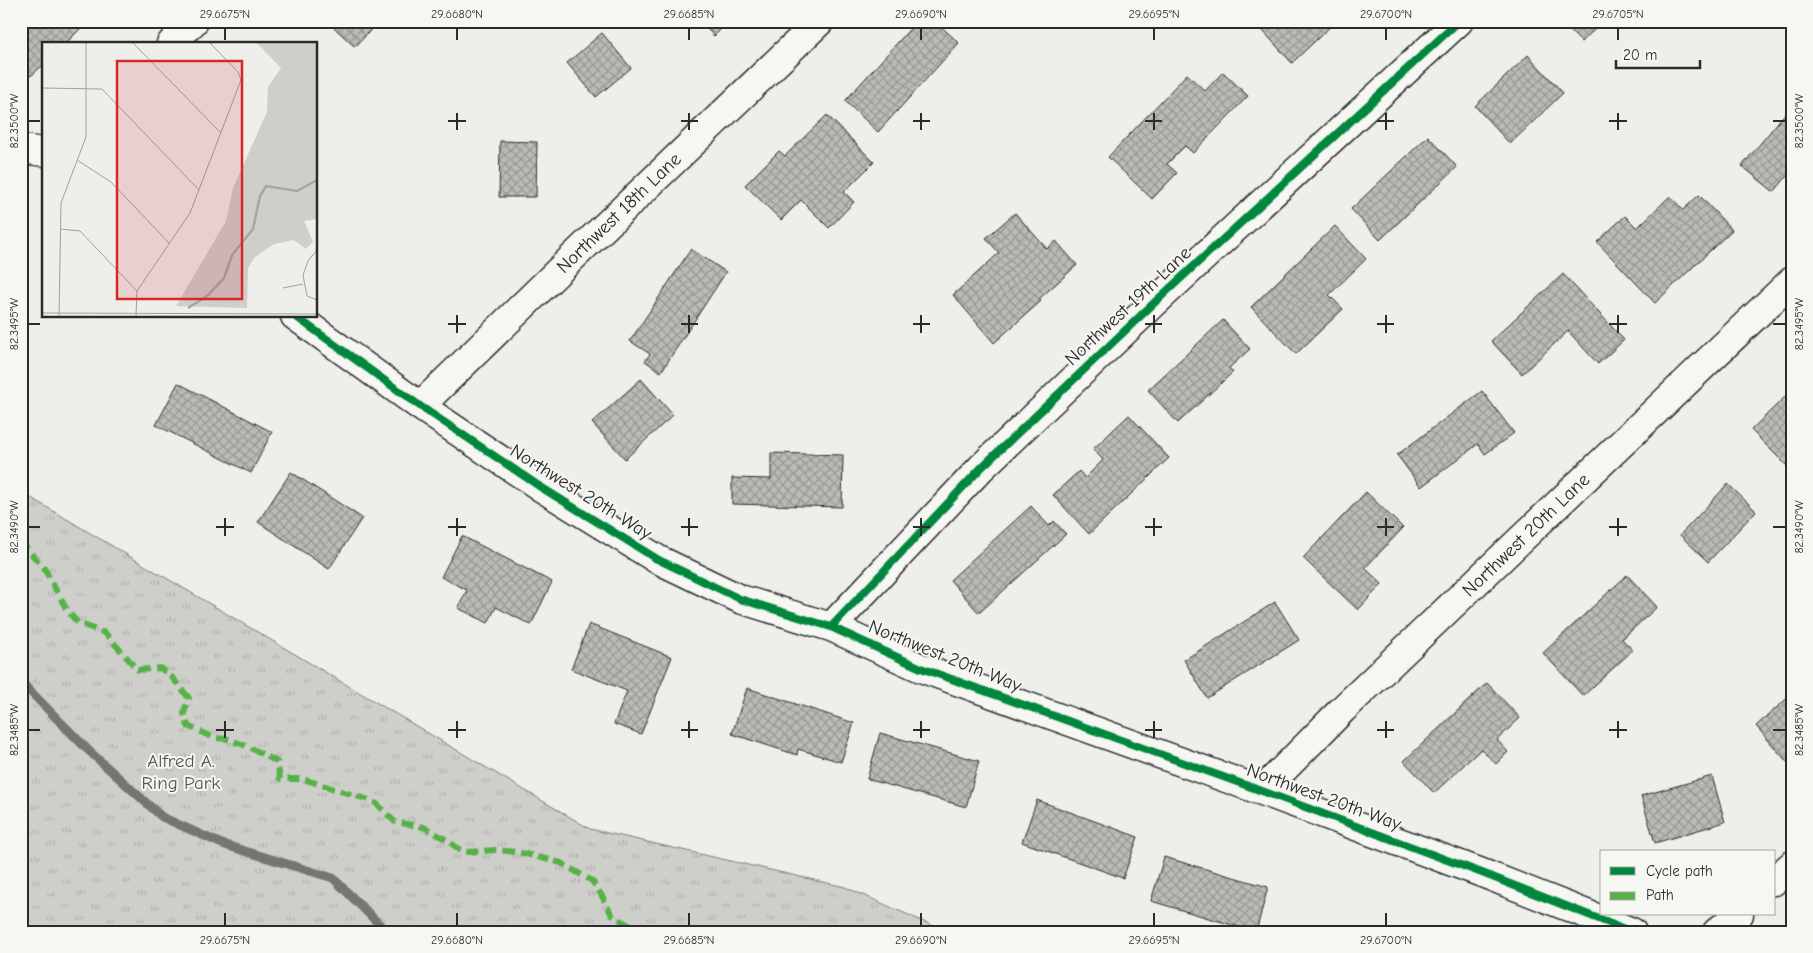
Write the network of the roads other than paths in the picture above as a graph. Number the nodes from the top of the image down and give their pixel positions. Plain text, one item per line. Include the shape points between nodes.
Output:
1 (194, 21) edge
2 (820, 21) edge
3 (1459, 21) edge
4 (173, 42) edge
5 (21, 149) edge
6 (42, 152) edge
7 (1792, 281) edge
8 (298, 318) edge
9 (420, 406) junction
10 (831, 627) junction
11 (1262, 791) junction
12 (1792, 865) edge
13 (1776, 880) edge
14 (1737, 916) edge
15 (1632, 932) edge
16 (1717, 932) edge

1 - 4 street
2 - 9 street, Northwest 18th Lane
3 - 10 street, Northwest 19th Lane via 981,468
5 - 6 street
7 - 11 street, Northwest 20th Lane via 1343,709
8 - 9 street, Northwest 20th Way
9 - 10 street, Northwest 20th Way via 539,486 657,559 740,600
10 - 11 street, Northwest 20th Way via 921,668
11 - 15 street, Northwest 20th Way
12 - 13 street
14 - 16 street

